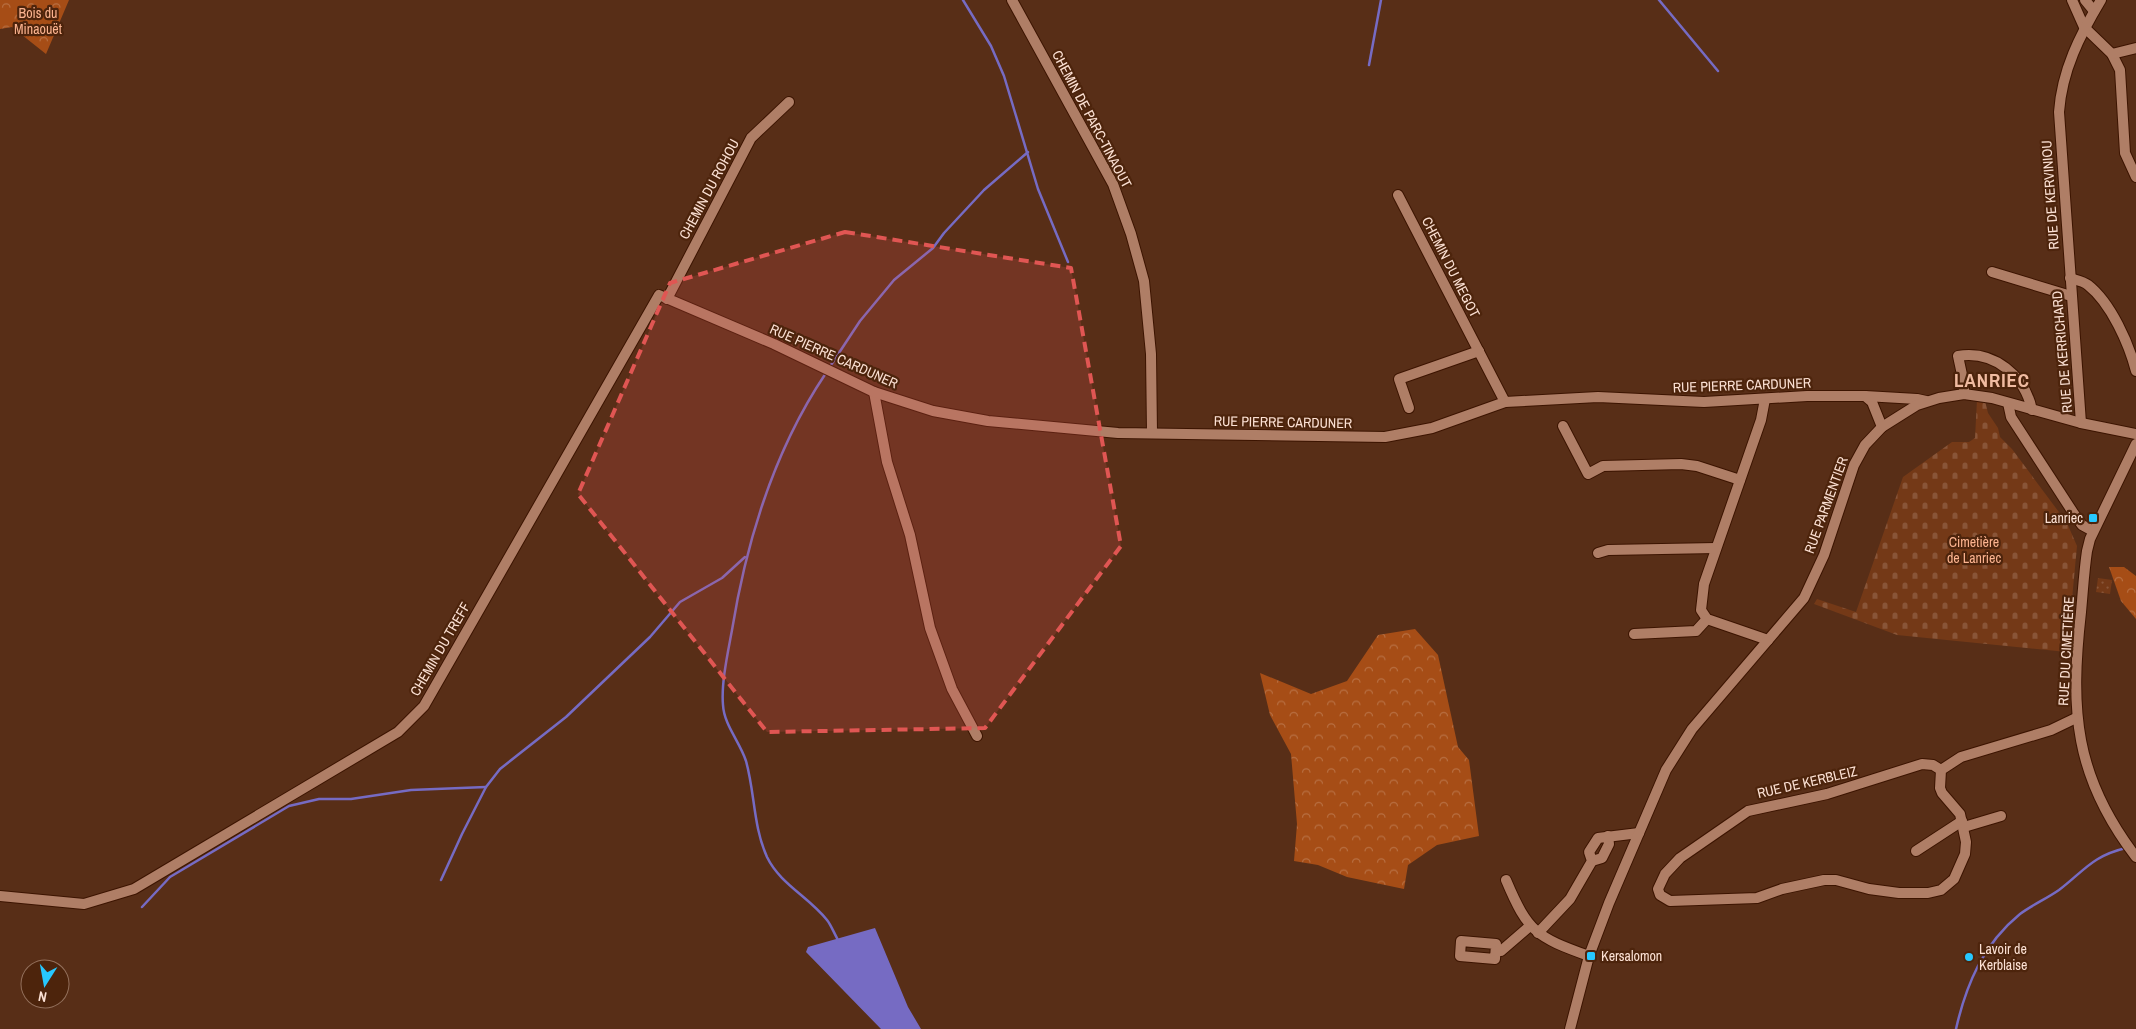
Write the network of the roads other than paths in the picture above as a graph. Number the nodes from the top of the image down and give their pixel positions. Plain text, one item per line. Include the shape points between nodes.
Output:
1 (1012, 0) edge
2 (2072, 0) edge
3 (2085, 0) edge
4 (2100, 0) edge
5 (2094, 11) junction
6 (2084, 27) junction
7 (2136, 48) edge
8 (2112, 54) junction
9 (789, 102) dead end
10 (2136, 177) edge
11 (1398, 195) dead end
12 (1992, 272) dead end
13 (2070, 278) junction
14 (2070, 296) junction
15 (663, 297) junction
16 (1479, 351) junction
17 (2136, 371) edge
18 (874, 392) junction
19 (1964, 394) junction
20 (1865, 396) junction
21 (1765, 399) junction
22 (1926, 401) junction
23 (1505, 402) junction
24 (2008, 403) junction
25 (1410, 408) dead end
26 (2032, 410) junction
27 (2081, 423) junction
28 (1563, 426) dead end
29 (1882, 427) junction
30 (1152, 433) junction
31 (2136, 434) edge
32 (2136, 444) edge
33 (1740, 480) junction
34 (2094, 531) junction
35 (1716, 548) junction
36 (1598, 553) dead end
37 (1707, 619) junction
38 (1634, 634) dead end
39 (1768, 640) junction
40 (2076, 718) junction
41 (977, 736) dead end
42 (1941, 770) junction
43 (2001, 816) dead end
44 (1963, 824) junction
45 (1638, 833) junction
46 (1916, 851) dead end
47 (2136, 857) edge
48 (1506, 880) dead end
49 (0, 896) edge
50 (1534, 930) junction
51 (1496, 951) dead end
52 (1589, 956) junction
53 (1570, 1029) edge

1 - 30 street, CHEMIN DE PARC-TINAOUT via 1113,184 1131,234 1144,281 1151,354
2 - 6 street
3 - 5 street
4 - 5 street, RUE DE KERVINIOU
5 - 6 street, RUE DE KERVINIOU
6 - 8 street
6 - 13 street, RUE DE KERVINIOU via 2066,73 2059,112
7 - 8 street
8 - 10 street via 2120,70 2125,153
9 - 15 street, CHEMIN DU ROHOU via 751,138
11 - 16 street, CHEMIN DU MEGOT
12 - 14 street
13 - 14 street, RUE DE KERRICHARD
13 - 17 street via 2088,284 2101,299 2128,345
14 - 27 street, RUE DE KERRICHARD
15 - 18 street, RUE PIERRE CARDUNER via 774,344
15 - 49 street, CHEMIN DU TREFF via 424,706 398,732 134,889 84,904
16 - 23 street, CHEMIN DU MEGOT
16 - 25 street via 1400,379
18 - 30 street, RUE PIERRE CARDUNER via 933,411 988,421
18 - 41 street via 887,462 910,535 930,628 952,689
19 - 22 street, RUE PARMENTIER
19 - 24 street, RUE PARMENTIER
19 - 26 street via 1958,356 1979,356 2007,368 2017,377 2029,394
20 - 21 street, RUE PIERRE CARDUNER
20 - 22 street, RUE PIERRE CARDUNER
20 - 29 street via 1872,402
21 - 23 street, RUE PIERRE CARDUNER via 1704,402 1598,397
21 - 33 street
22 - 29 street, RUE PARMENTIER via 1909,408
23 - 30 street, RUE PIERRE CARDUNER via 1432,428 1385,437
24 - 26 street, RUE PARMENTIER
24 - 34 street via 2011,417 2074,514 2082,525
26 - 27 street, RUE PARMENTIER
27 - 31 street, RUE PARMENTIER
28 - 33 street via 1588,474 1603,466 1681,464
29 - 39 street, RUE PARMENTIER via 1865,445 1854,465 1824,555 1804,598
32 - 34 street, RUE DU CIMETIÈRE
33 - 35 street
34 - 40 street, RUE DU CIMETIÈRE via 2084,570 2077,649
35 - 36 street via 1608,550
35 - 37 street via 1702,595 1701,610
37 - 38 street via 1696,631
37 - 39 street
39 - 45 street, RUE PARMENTIER via 1683,742 1666,770
40 - 42 street via 2051,730 1960,757
40 - 47 street, RUE DU CIMETIÈRE via 2084,758 2099,799
42 - 44 street via 1942,794 1960,814
42 - 44 street, RUE DE KERBLEIZ via 1922,764 1827,794 1748,811 1680,858 1665,874 1658,889 1660,895 1670,901 1757,898 1798,885 1836,880 1883,892 1940,890 1954,879 1965,854
43 - 44 street
44 - 46 street
45 - 50 street via 1608,836 1610,844 1602,858 1592,861 1570,899
45 - 52 street, RUE PARMENTIER
48 - 50 street via 1519,913
50 - 51 street
50 - 52 street via 1559,945
52 - 53 street, RUE PARMENTIER

